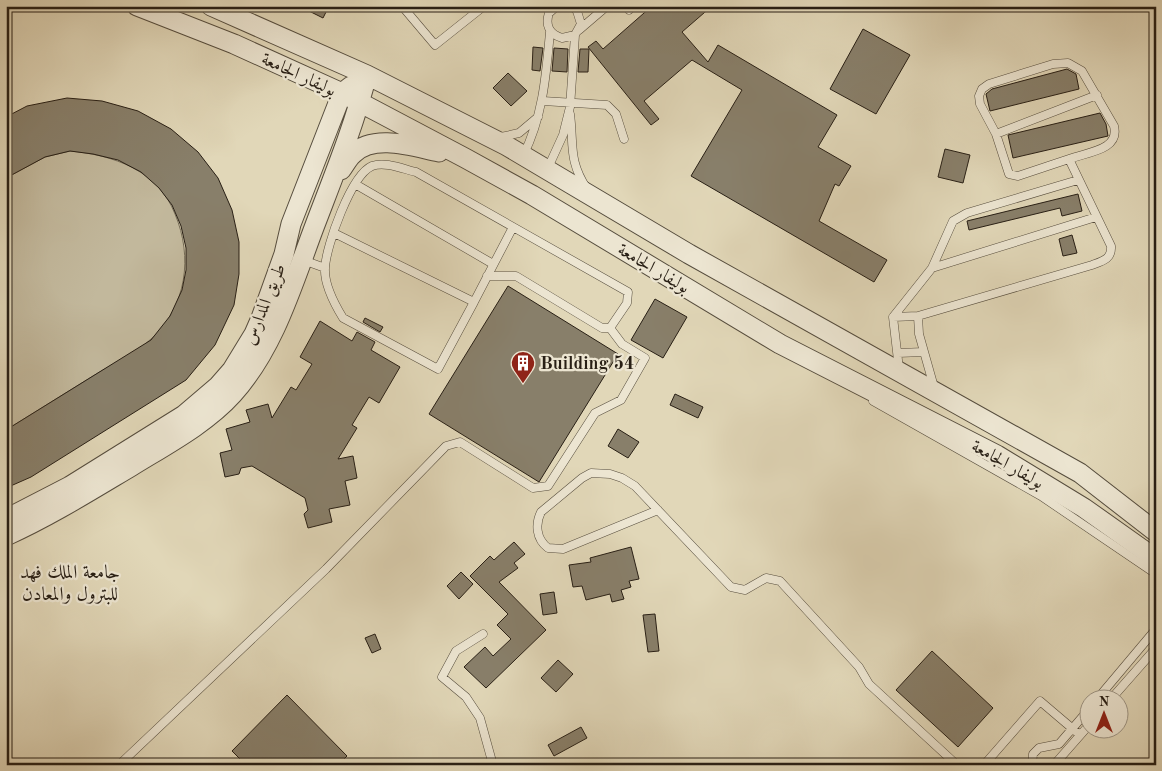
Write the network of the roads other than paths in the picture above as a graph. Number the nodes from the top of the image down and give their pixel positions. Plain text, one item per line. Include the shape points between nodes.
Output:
1 (137, 6) edge
2 (211, 6) edge
3 (402, 6) edge
4 (484, 6) edge
5 (572, 6) edge
6 (606, 6) edge
7 (554, 7) edge
8 (550, 32) junction
9 (577, 32) junction
10 (367, 75) junction
11 (342, 93) junction
12 (1097, 95) junction
13 (543, 101) junction
14 (359, 104) junction
15 (570, 105) junction
16 (539, 116) junction
17 (996, 134) junction
18 (492, 138) junction
19 (624, 139) dead end
20 (524, 156) junction
21 (465, 158) junction
22 (1069, 158) junction
23 (547, 170) junction
24 (1078, 180) junction
25 (355, 184) junction
26 (330, 185) junction
27 (608, 206) junction
28 (1096, 217) junction
29 (513, 227) junction
30 (334, 233) junction
31 (284, 254) junction
32 (302, 260) junction
33 (493, 264) junction
34 (325, 268) junction
35 (932, 268) junction
36 (487, 276) junction
37 (474, 302) junction
38 (918, 316) junction
39 (893, 318) junction
40 (610, 328) junction
41 (780, 344) junction
42 (924, 352) junction
43 (898, 362) junction
44 (935, 392) junction
45 (658, 510) junction
46 (6, 519) edge
47 (1156, 532) edge
48 (6, 536) edge
49 (1156, 559) edge
50 (1156, 574) edge
51 (1156, 629) edge
52 (483, 634) dead end
53 (1156, 648) edge
54 (1106, 688) edge
55 (1121, 688) edge
56 (1080, 720) edge
57 (1072, 729) junction
58 (1080, 735) joint
59 (120, 765) edge
60 (493, 765) edge
61 (957, 765) edge
62 (984, 765) edge
63 (1032, 765) edge
64 (1054, 765) edge

1 - 11 street, بوليفار الجامعة via 234,44
2 - 10 street, بوليفار الجامعة
3 - 4 lane via 435,45
5 - 9 lane via 580,17
6 - 9 lane
7 - 8 lane via 547,19
8 - 9 lane via 562,38
8 - 13 lane
9 - 15 lane
10 - 11 street
10 - 14 street
10 - 18 street, بوليفار الجامعة
11 - 14 street, بوليفار الجامعة
11 - 31 street, طريق المدارس via 291,224
12 - 17 lane
12 - 17 lane via 1082,71 1068,63 1053,64 989,84 982,89 980,104
12 - 22 lane via 1114,126 1115,139 1106,146
13 - 15 lane
13 - 16 lane
14 - 21 street, بوليفار الجامعة
14 - 26 street
15 - 19 lane via 607,105 616,114
15 - 23 lane via 563,135
15 - 27 lane via 571,152 576,168 586,188
16 - 18 lane via 519,133
16 - 20 lane
17 - 22 lane via 1006,172 1012,176
18 - 20 street, بوليفار الجامعة
20 - 23 street, بوليفار الجامعة
21 - 26 street via 399,144 369,144 353,153
21 - 41 street, بوليفار الجامعة
22 - 24 lane
23 - 27 street, بوليفار الجامعة
24 - 28 lane
24 - 35 lane via 958,217 953,221
25 - 29 lane via 364,170 382,164 416,172
25 - 30 lane
25 - 33 lane
26 - 32 street
27 - 43 street, بوليفار الجامعة via 689,254
28 - 35 lane
28 - 38 lane via 1111,246 1105,261
29 - 33 lane
29 - 40 lane via 628,292 627,303
30 - 34 lane
30 - 37 lane
31 - 32 lane
31 - 46 street, طريق المدارس via 254,334 218,386 184,415 70,486
32 - 34 lane
32 - 48 street via 262,355 232,395 215,411 65,506
33 - 36 lane
34 - 37 lane via 326,281 343,318 438,369
35 - 39 lane
36 - 37 lane
36 - 40 lane via 516,276 602,328
38 - 39 lane
38 - 42 lane
39 - 43 lane
40 - 59 lane via 622,344 645,358 621,400 595,413 548,486 533,488 460,442 446,446 326,569
41 - 49 street, بوليفار الجامعة via 997,455 1084,508
41 - 50 lane via 899,417 1041,496
42 - 43 lane
42 - 44 lane
43 - 44 street, بوليفار الجامعة
44 - 47 street, بوليفار الجامعة via 1080,473
45 - 45 lane via 622,478 591,473 546,506 538,518 538,532 540,540 548,548 563,549
45 - 61 lane via 735,589 745,590 766,578 780,581 859,667 869,684
51 - 54 lane
52 - 60 lane via 456,651 442,677 466,697 480,718
53 - 55 lane
56 - 57 lane
57 - 58 lane
57 - 62 lane via 1040,701
57 - 63 lane via 1059,744 1039,748 1033,754
58 - 64 lane

